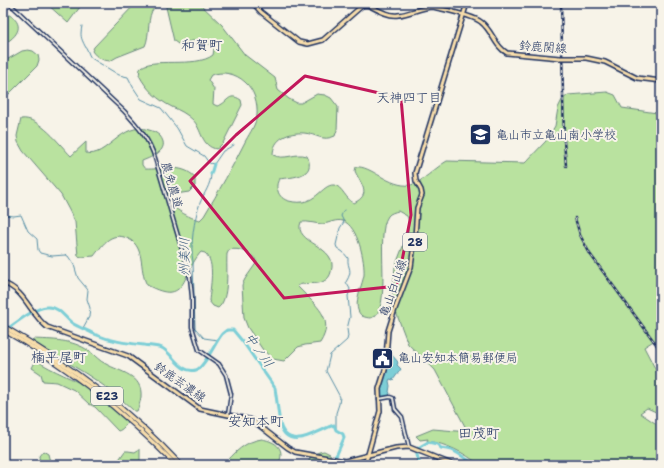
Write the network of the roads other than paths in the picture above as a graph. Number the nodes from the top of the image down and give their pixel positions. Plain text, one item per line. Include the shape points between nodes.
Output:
1 (10, 3) edge
2 (253, 3) edge
3 (467, 3) edge
4 (463, 15) junction
5 (661, 81) edge
6 (3, 283) edge
7 (3, 326) edge
8 (3, 330) edge
9 (24, 340) junction
10 (379, 399) junction
11 (228, 415) junction
12 (409, 447) junction
13 (368, 456) junction
14 (176, 465) edge
15 (181, 465) edge
16 (365, 465) edge
17 (454, 465) edge

1 - 11 street, 農免農道 via 131,119 149,142 190,277 192,327 199,350 222,367 231,394
2 - 4 main road, 鈴鹿関線 via 300,42 308,44 323,40 363,6 368,5 393,15 433,7
3 - 4 main road, 亀山白山線 / 28
4 - 5 main road, 鈴鹿関線, bridge via 482,22 505,52 518,55 586,58 605,62 637,78
4 - 10 main road, 亀山白山線 / 28 via 415,173 422,195 417,208 416,237 408,278 388,331 386,363 379,388
6 - 11 main road, 鈴鹿芸濃線 via 16,289 41,323 47,327 128,356 200,409
7 - 9 highway, E23
8 - 9 highway, E23
9 - 14 highway, E23 via 98,393
9 - 15 highway, E23 via 71,369 111,400
10 - 12 street via 393,398 395,409 402,417
10 - 13 main road, 亀山白山線 / 28 via 380,411
11 - 13 main road, 鈴鹿芸濃線 via 252,420 293,452 337,460
12 - 13 main road, 鈴鹿芸濃線
12 - 17 main road, 鈴鹿芸濃線
13 - 16 main road, 亀山白山線 / 28

